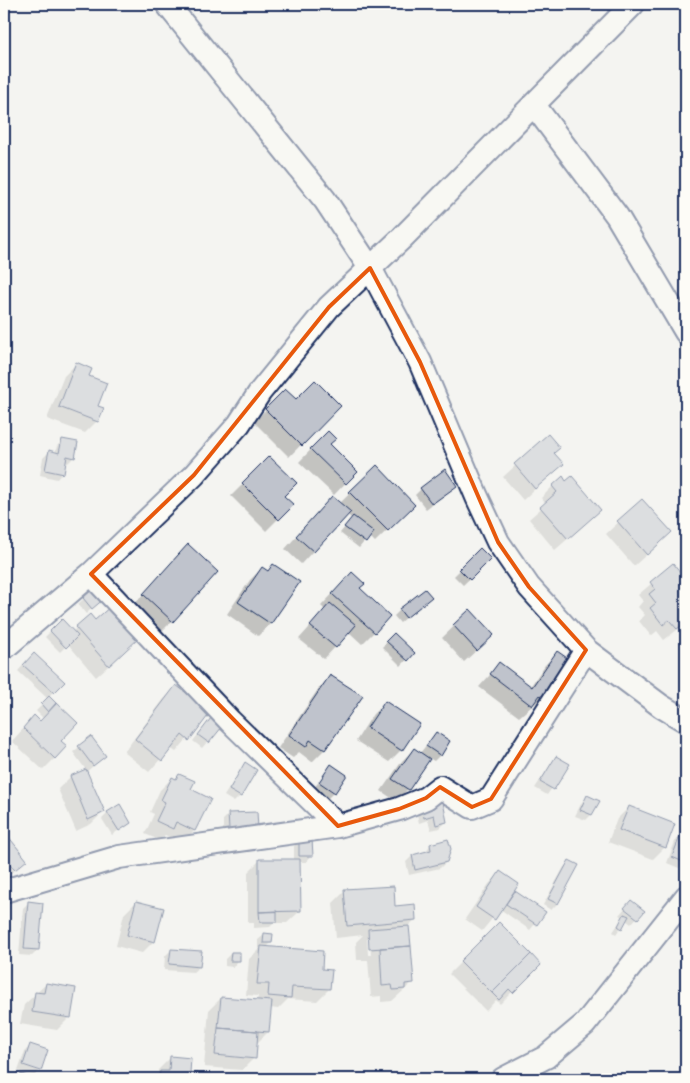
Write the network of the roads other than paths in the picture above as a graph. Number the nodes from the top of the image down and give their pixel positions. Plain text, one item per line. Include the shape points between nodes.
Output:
1 (167, 4) edge
2 (633, 4) edge
3 (534, 105) junction
4 (370, 268) junction
5 (686, 332) edge
6 (91, 574) junction
7 (4, 648) edge
8 (586, 650) junction
9 (686, 720) edge
10 (338, 826) junction
11 (4, 891) edge
12 (686, 897) edge
13 (503, 1079) edge

1 - 4 street via 325,200
2 - 3 street
3 - 4 street
3 - 5 street via 617,216
4 - 6 street via 329,307 260,392 239,424 194,475
4 - 8 street via 420,362 498,542 529,587
6 - 7 street
6 - 10 street via 230,721
8 - 9 street via 661,706
8 - 10 street via 491,799 472,807 440,787 426,798 398,809
10 - 11 street via 119,857
12 - 13 street via 585,1024 546,1057

